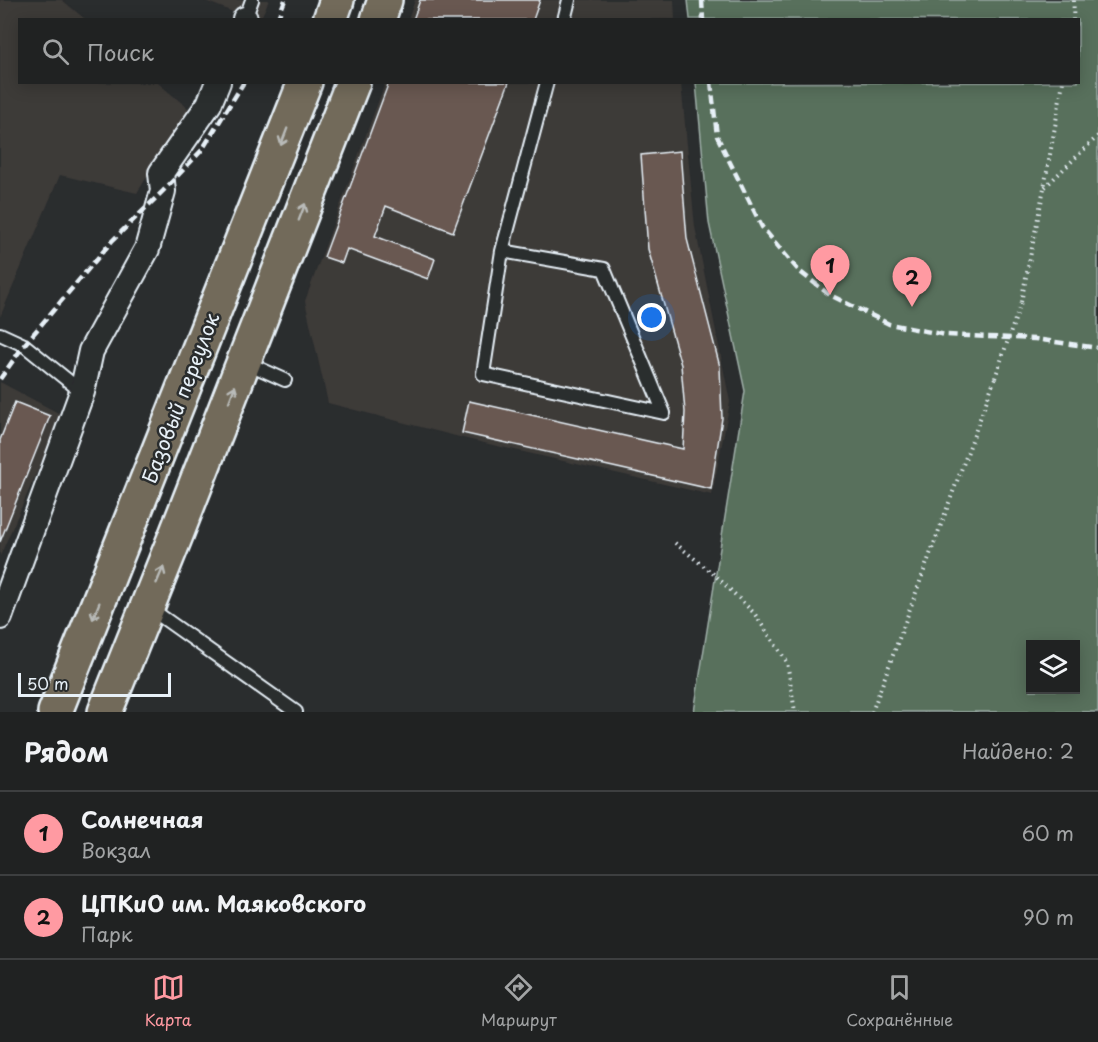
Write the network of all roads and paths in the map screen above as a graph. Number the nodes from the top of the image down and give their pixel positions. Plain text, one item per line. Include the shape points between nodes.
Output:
1 (252, 0) edge
2 (337, 0) edge
3 (385, 0) edge
4 (569, 0) edge
5 (1074, 0) edge
6 (245, 18) edge
7 (331, 18) edge
8 (379, 18) edge
9 (564, 18) edge
10 (1072, 18) edge
11 (217, 84) edge
12 (304, 84) edge
13 (352, 84) edge
14 (546, 84) edge
15 (1063, 84) edge
16 (1098, 136) edge
17 (1044, 188) junction
18 (502, 251) junction
19 (0, 334) edge
20 (244, 361) junction
21 (285, 380) dead end
22 (82, 392) junction
23 (675, 543) dead end
24 (147, 606) junction
25 (0, 617) edge
26 (73, 668) junction
27 (110, 700) edge
28 (55, 712) edge
29 (296, 712) edge
30 (795, 712) edge
31 (872, 712) edge

1 - 6 lane
2 - 7 main road
3 - 8 main road
4 - 9 lane
5 - 10 path
11 - 22 street via 209,104 161,173 163,191 147,249 91,351
12 -> 26 main road, Базовый переулок
20 -> 13 main road
14 - 18 lane
15 - 17 path
16 - 17 path
17 - 31 path, bridge via 1021,302
18 - 18 lane via 604,269 664,413 483,374
19 - 22 lane via 24,345
20 - 21 lane
24 -> 20 main road
22 - 25 street
23 - 30 path via 754,613 787,662
24 - 27 main road
24 - 29 lane
26 - 27 main road via 97,670 108,678
26 - 28 main road, Базовый переулок

